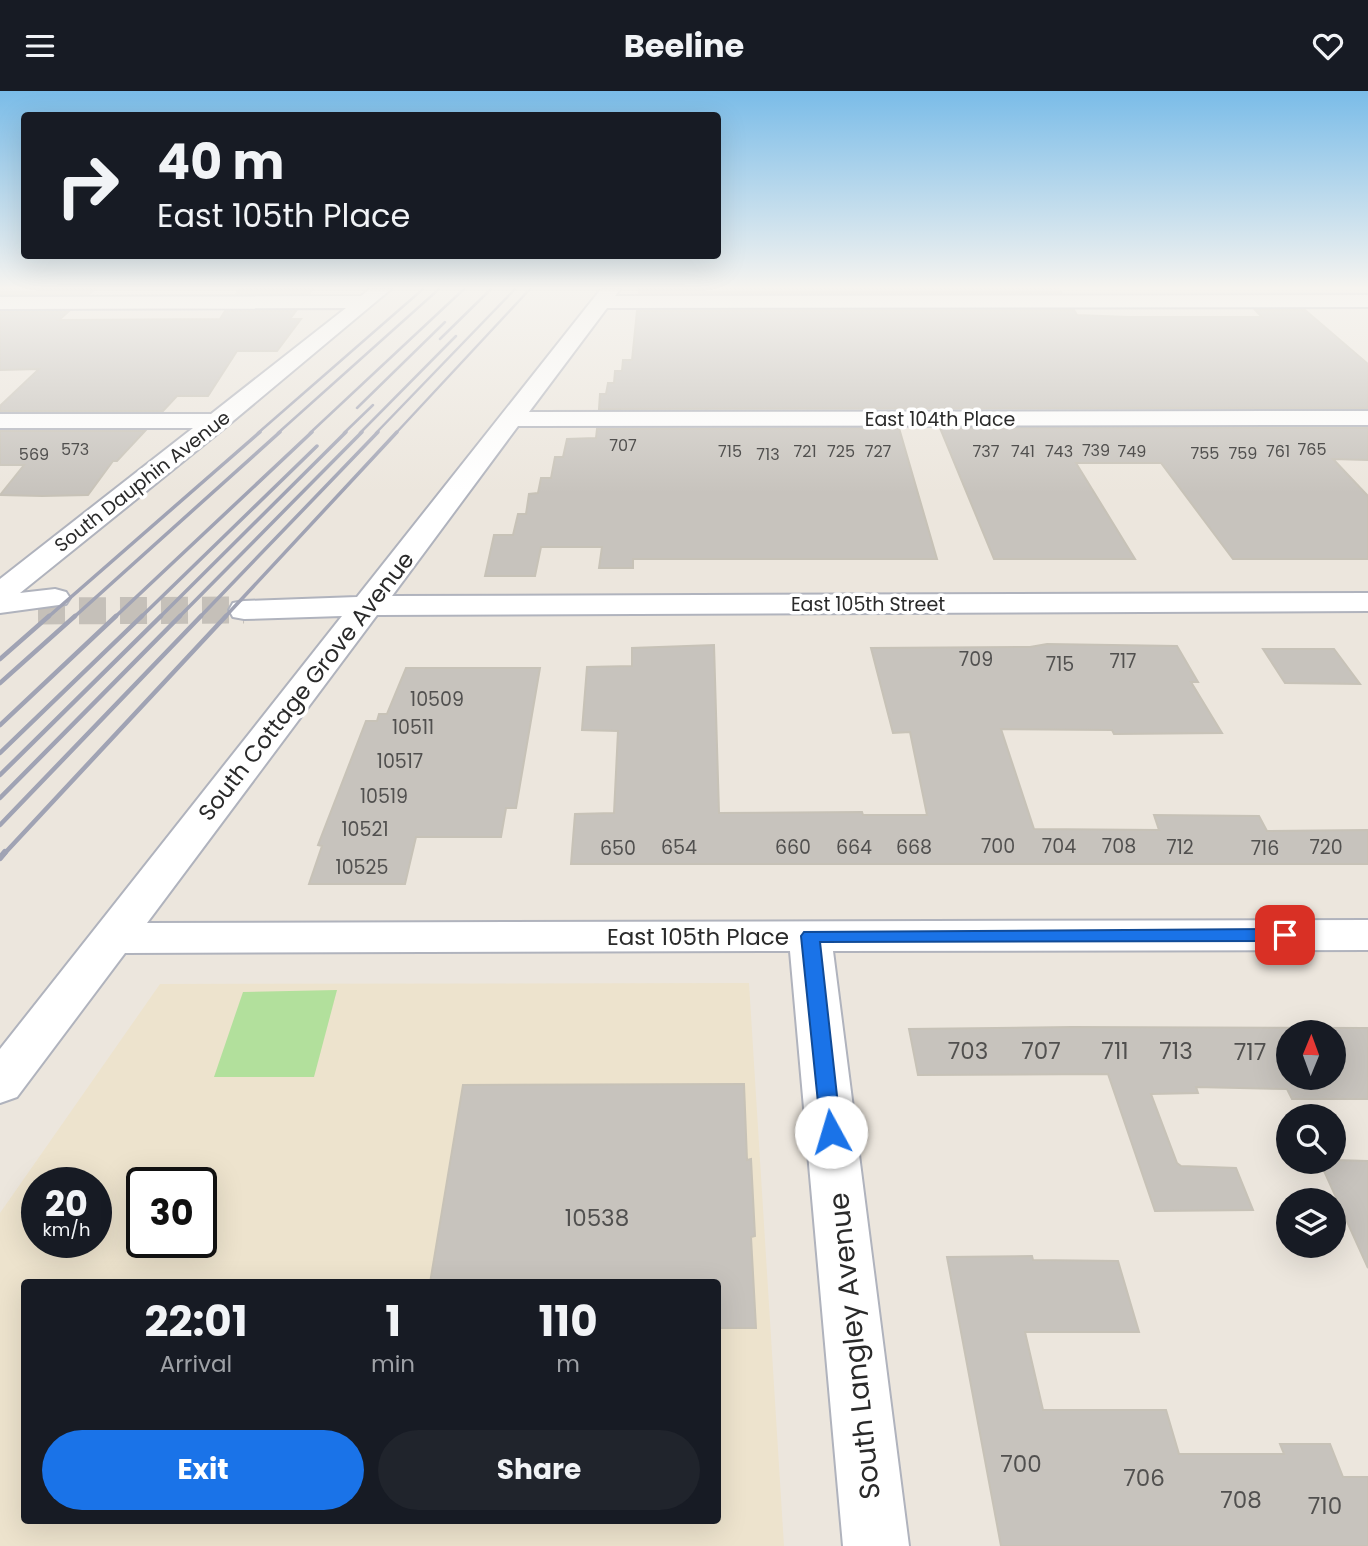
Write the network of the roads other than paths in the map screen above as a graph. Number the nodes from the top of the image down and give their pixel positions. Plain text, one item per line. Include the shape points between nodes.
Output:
1 (298, 357) edge
2 (559, 357) edge
3 (1368, 418) edge
4 (511, 419) junction
5 (0, 421) edge
6 (219, 421) junction
7 (0, 594) edge
8 (1368, 602) edge
9 (251, 603) tunnel mouth
10 (47, 604) tunnel mouth
11 (0, 605) edge
12 (368, 605) junction
13 (1368, 935) edge
14 (810, 936) junction
15 (112, 938) junction
16 (0, 1084) edge
17 (876, 1546) edge

1 - 6 street, South Dauphin Avenue
2 - 4 street, South Cottage Grove Avenue
3 - 4 street, East 104th Place
4 - 12 street, South Cottage Grove Avenue
5 - 6 street
6 - 7 street, South Dauphin Avenue
8 - 12 street, East 105th Street
9 - 12 street, East 105th Street via 310,611
10 - 11 street
12 - 15 street, South Cottage Grove Avenue
13 - 14 street, East 105th Place
14 - 15 street, East 105th Place
14 - 17 street, South Langley Avenue
15 - 16 street, South Cottage Grove Avenue

